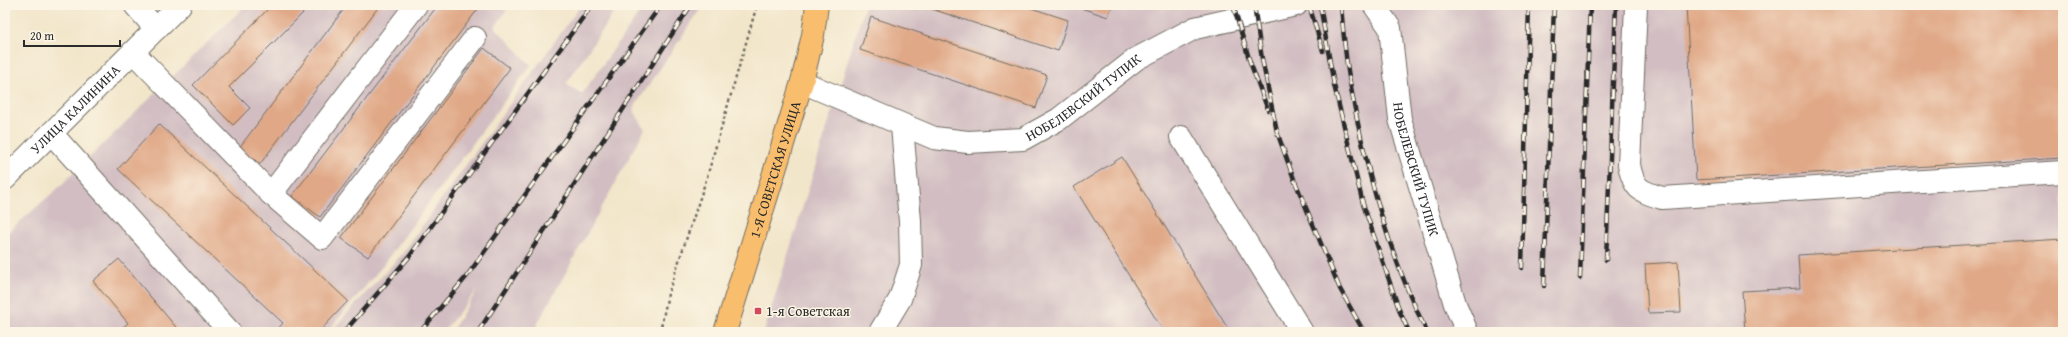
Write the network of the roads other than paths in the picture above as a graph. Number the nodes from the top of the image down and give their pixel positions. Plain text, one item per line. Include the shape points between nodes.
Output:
1 (135, 5) edge
2 (180, 5) edge
3 (416, 5) edge
4 (817, 5) edge
5 (1296, 5) edge
6 (1376, 5) edge
7 (1636, 5) edge
8 (156, 28) junction
9 (474, 38) dead end
10 (133, 52) junction
11 (802, 82) junction
12 (902, 126) junction
13 (52, 134) junction
14 (1181, 137) dead end
15 (2063, 172) edge
16 (5, 179) edge
17 (271, 194) junction
18 (230, 332) edge
19 (726, 332) edge
20 (880, 332) edge
21 (1302, 332) edge
22 (1467, 332) edge

1 - 8 street
2 - 8 street, УЛИЦА КАЛИНИНА
3 - 17 street
4 - 11 main road, 1-Я СОВЕТСКАЯ УЛИЦА
5 - 12 street, НОБЕЛЕВСКИЙ ТУПИК via 1195,28 1136,59 1059,119 1023,140 968,142 934,138
6 - 22 street, НОБЕЛЕВСКИЙ ТУПИК via 1390,28 1400,119 1455,304
7 - 15 street via 1629,165 1633,182 1645,193 1662,198
8 - 10 street, УЛИЦА КАЛИНИНА
9 - 17 street via 322,238
10 - 13 street, УЛИЦА КАЛИНИНА
10 - 17 street
11 - 12 street, НОБЕЛЕВСКИЙ ТУПИК
11 - 19 main road, 1-Я СОВЕТСКАЯ УЛИЦА
12 - 20 street via 911,265 900,299
13 - 16 street, УЛИЦА КАЛИНИНА
13 - 18 street
14 - 21 street

